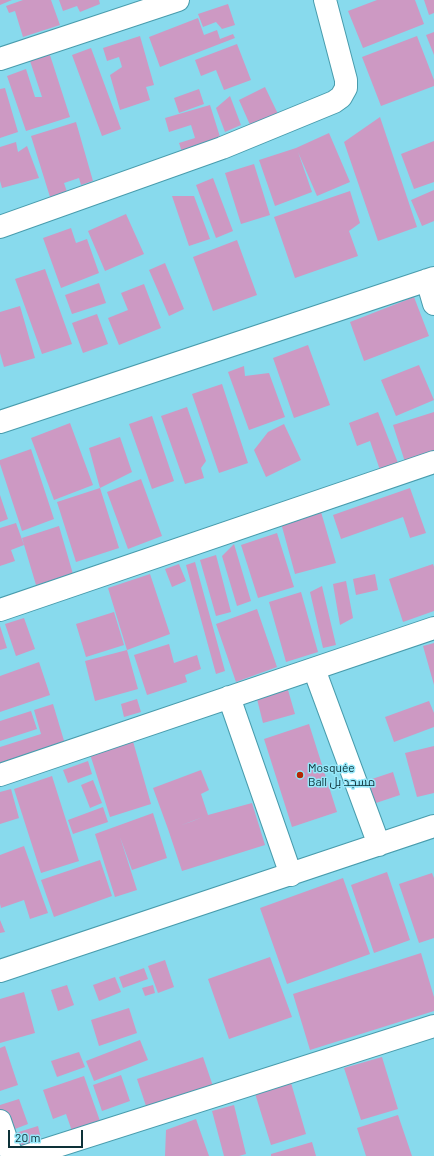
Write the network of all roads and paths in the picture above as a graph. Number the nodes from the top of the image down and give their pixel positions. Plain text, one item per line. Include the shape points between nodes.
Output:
1 (178, 0) edge
2 (325, 0) edge
3 (0, 59) edge
4 (0, 227) edge
5 (431, 279) edge
6 (434, 304) edge
7 (1, 418) edge
8 (434, 462) edge
9 (0, 610) edge
10 (434, 628) edge
11 (314, 669) junction
12 (229, 697) junction
13 (0, 774) edge
14 (434, 826) edge
15 (379, 845) junction
16 (290, 874) junction
17 (0, 971) edge
18 (434, 1026) edge
19 (0, 1121) edge
20 (12, 1156) edge
21 (26, 1156) edge

1 - 3 street
2 - 4 street via 346,80 342,96 334,102 222,148
5 - 6 street
5 - 7 street
8 - 9 street
10 - 11 street
11 - 12 street
11 - 15 street
12 - 13 street
12 - 16 street
14 - 15 street
15 - 16 street
16 - 17 street
18 - 21 street
19 - 20 street

